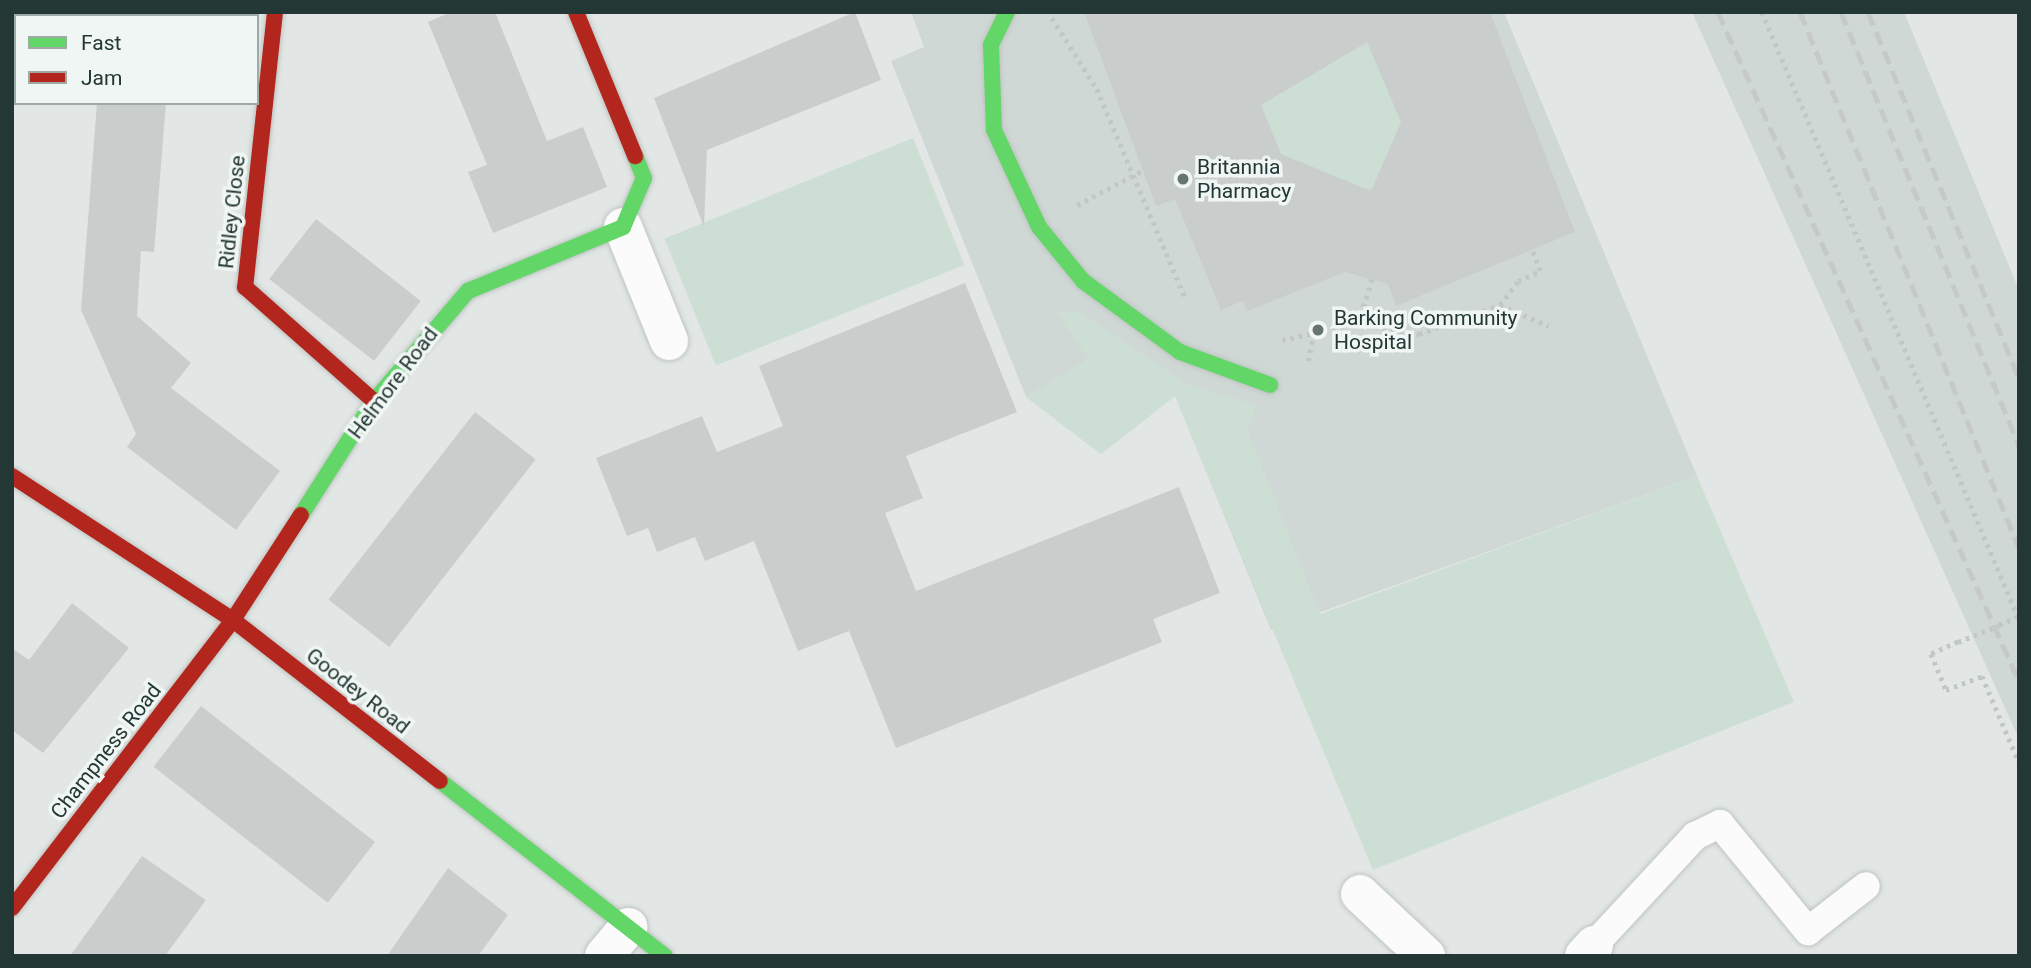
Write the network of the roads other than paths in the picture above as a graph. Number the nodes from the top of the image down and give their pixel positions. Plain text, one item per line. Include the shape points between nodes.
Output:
1 (275, 12) edge
2 (576, 12) edge
3 (1007, 12) edge
4 (623, 227) junction
5 (659, 345) dead end
6 (1270, 385) dead end
7 (374, 401) junction
8 (12, 477) edge
9 (233, 620) junction
10 (1866, 886) dead end
11 (1360, 894) dead end
12 (12, 908) edge
13 (628, 927) junction
14 (1589, 950) edge
15 (604, 956) edge
16 (665, 956) edge
17 (1426, 956) edge

1 - 7 street, Ridley Close via 245,287
2 - 4 street via 644,178
3 - 6 street via 991,45 994,130 1039,227 1083,281 1180,352
4 - 5 street
4 - 7 street, Helmore Road via 468,291
7 - 9 street, Helmore Road
8 - 9 street, Goodey Road via 73,510
9 - 12 street, Champness Road
9 - 13 street, Goodey Road
10 - 14 lane via 1808,931 1720,824 1695,836
11 - 17 street
13 - 15 street
13 - 16 street, Goodey Road

